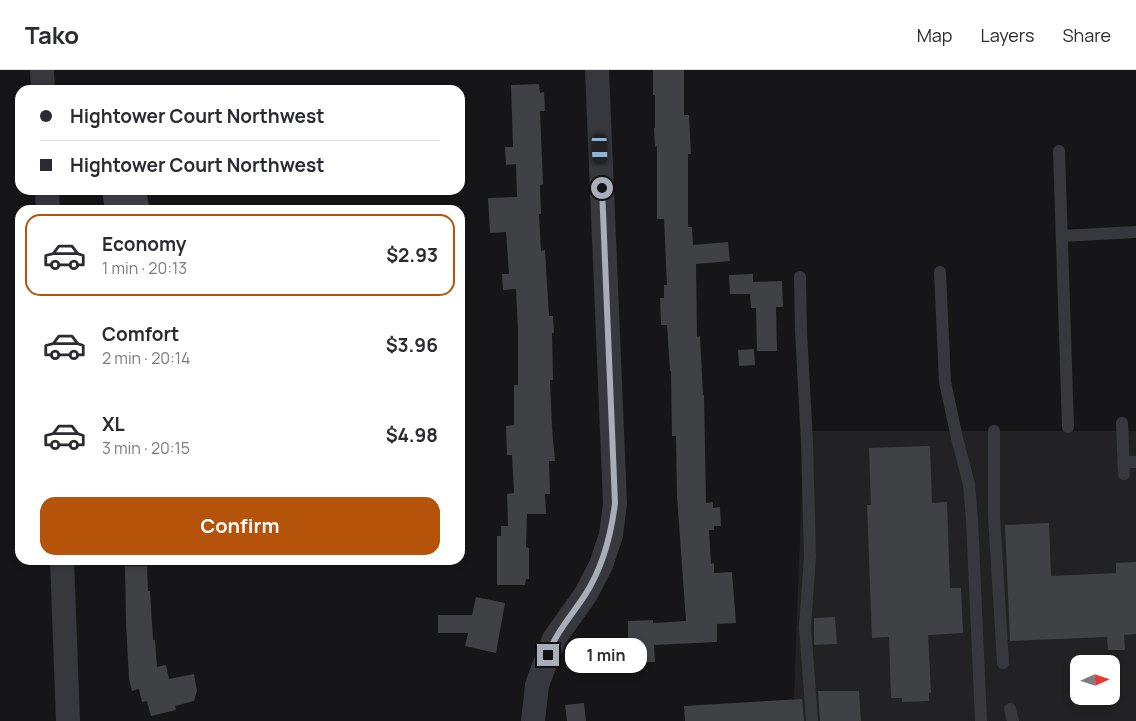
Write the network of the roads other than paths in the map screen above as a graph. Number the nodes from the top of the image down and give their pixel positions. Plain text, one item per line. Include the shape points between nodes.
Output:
1 (42, 70) edge
2 (597, 70) edge
3 (43, 85) edge
4 (1060, 151) dead end
5 (1136, 232) edge
6 (1062, 236) junction
7 (940, 272) dead end
8 (800, 277) dead end
9 (1122, 423) dead end
10 (1068, 427) dead end
11 (994, 431) dead end
12 (1128, 466) edge
13 (62, 565) edge
14 (1003, 663) dead end
15 (68, 721) edge
16 (533, 721) edge
17 (812, 721) edge
18 (981, 721) edge

1 - 3 street
2 - 16 street via 615,503 611,535 601,565 586,594 554,639 537,685
4 - 6 lane
5 - 6 lane
6 - 10 lane
7 - 18 lane via 945,382 968,484 972,520
8 - 17 lane via 810,556 805,627
9 - 12 lane
11 - 14 lane via 994,516
13 - 15 street

